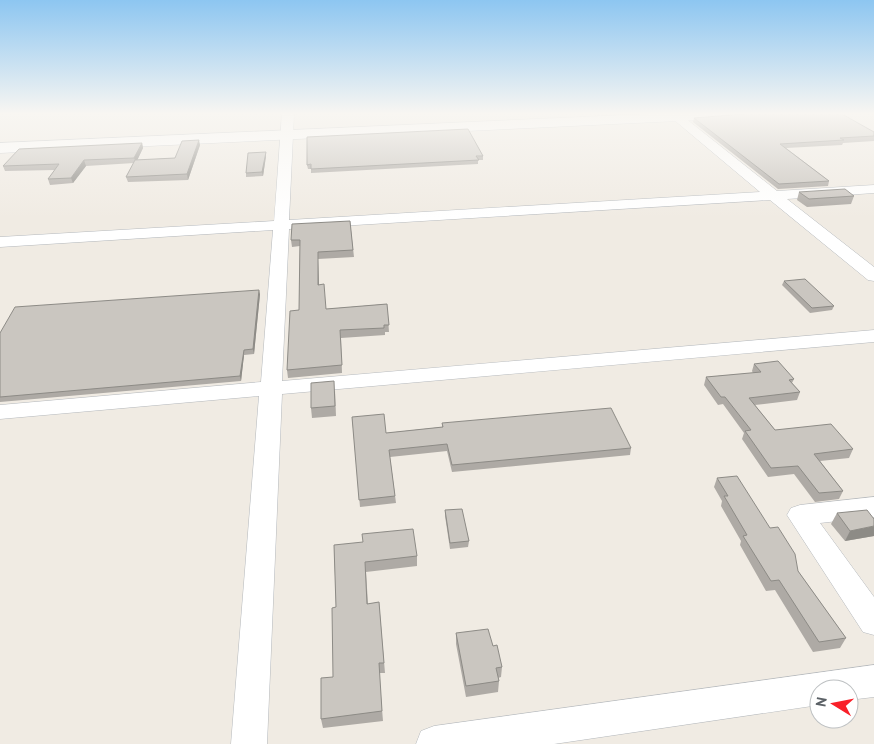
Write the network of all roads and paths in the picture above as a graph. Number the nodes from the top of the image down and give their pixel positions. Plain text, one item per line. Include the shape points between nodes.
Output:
1 (286, 149) edge
2 (717, 149) edge
3 (874, 189) edge
4 (775, 195) junction
5 (283, 225) junction
6 (0, 242) edge
7 (874, 276) edge
8 (874, 336) edge
9 (270, 389) junction
10 (0, 412) edge
11 (874, 507) edge
12 (874, 622) edge
13 (874, 681) edge
14 (859, 683) edge
15 (809, 691) edge
16 (249, 744) edge
17 (434, 744) edge

1 - 5 street
2 - 4 street
3 - 4 street
4 - 5 street
4 - 7 street
5 - 6 street
5 - 9 street
8 - 9 street
9 - 10 street
9 - 16 street
11 - 12 street via 800,515
13 - 14 street
15 - 17 street

